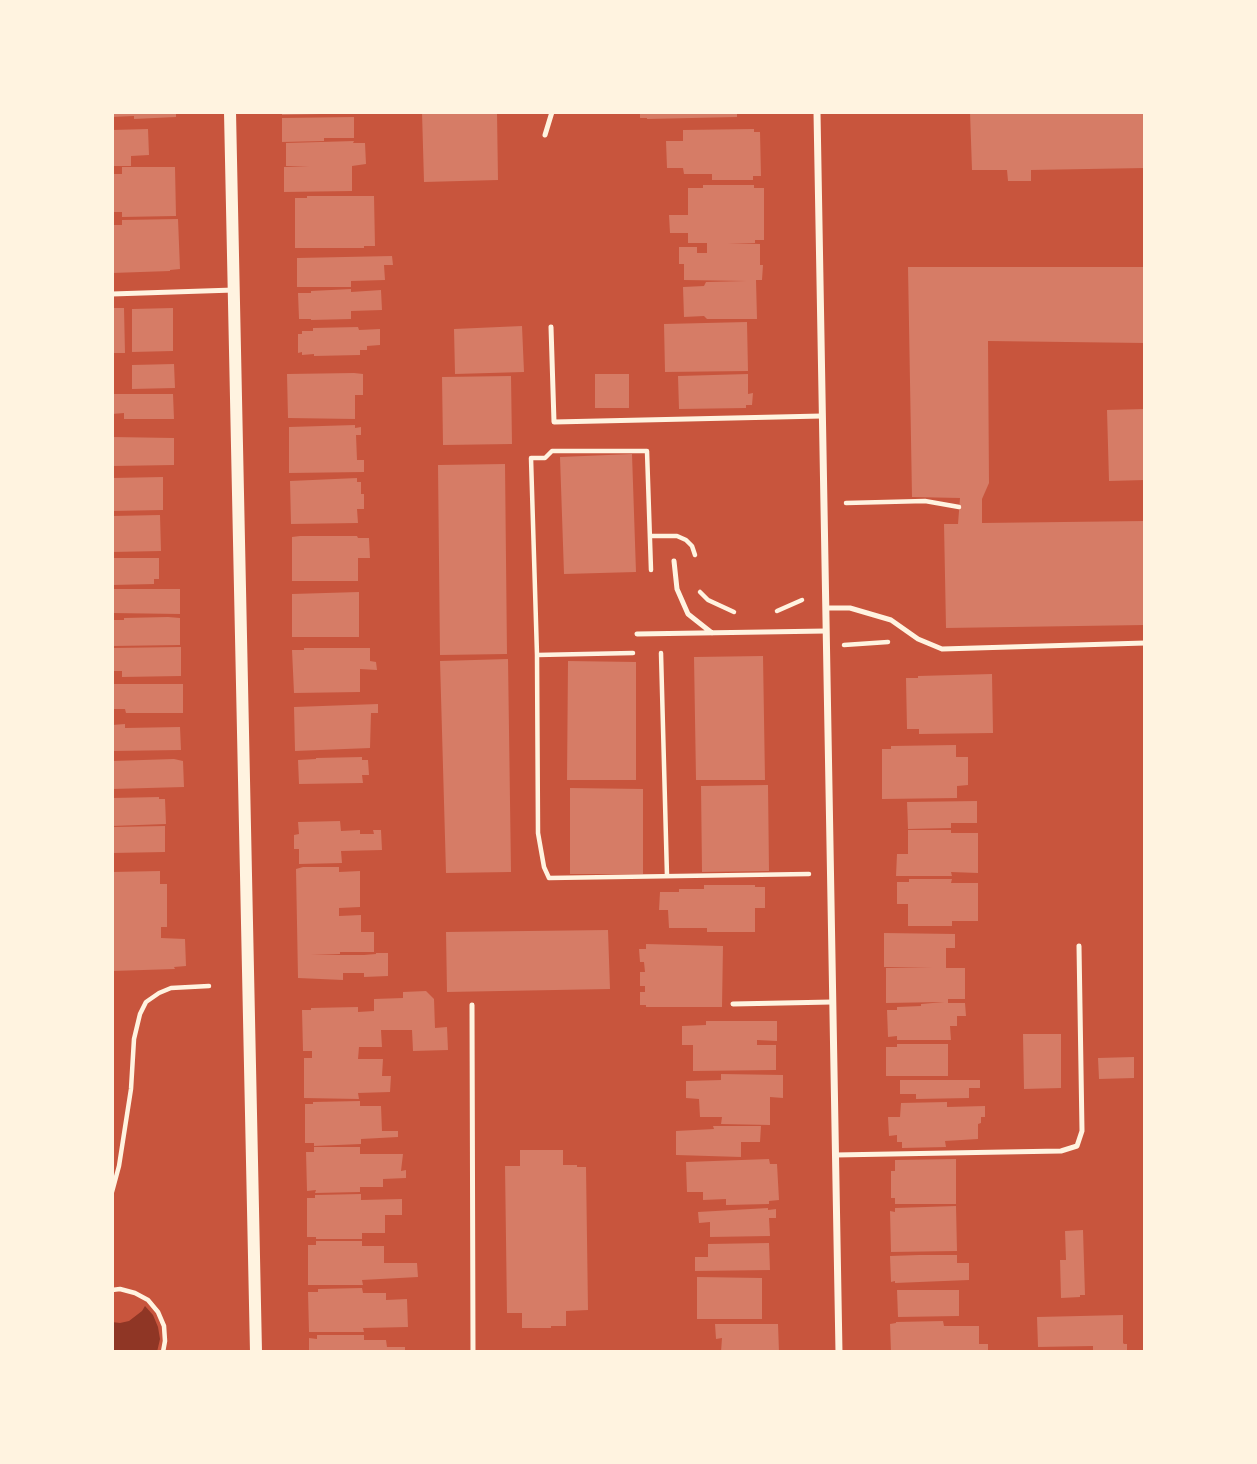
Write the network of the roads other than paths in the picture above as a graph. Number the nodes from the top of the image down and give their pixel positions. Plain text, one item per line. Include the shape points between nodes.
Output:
1 (230, 112) edge
2 (552, 112) edge
3 (817, 112) edge
4 (545, 135) dead end
5 (234, 290) junction
6 (112, 294) edge
7 (551, 327) dead end
8 (822, 416) junction
9 (674, 561) dead end
10 (826, 608) junction
11 (826, 631) junction
12 (712, 633) junction
13 (637, 634) dead end
14 (1145, 643) edge
15 (1079, 946) dead end
16 (832, 1003) junction
17 (733, 1004) dead end
18 (472, 1005) dead end
19 (835, 1155) junction
20 (256, 1352) edge
21 (473, 1352) edge
22 (838, 1352) edge

1 - 5 street
2 - 4 lane
3 - 8 street
5 - 6 lane
5 - 20 street
7 - 8 lane via 554,422
8 - 10 street
9 - 12 lane via 677,589 688,614
10 - 11 street
10 - 14 lane via 849,608 891,620 942,649
11 - 12 lane
11 - 16 street
12 - 13 lane
15 - 19 lane via 1082,1131 1077,1146 1061,1151
16 - 17 lane
16 - 19 street
18 - 21 lane
19 - 22 street

